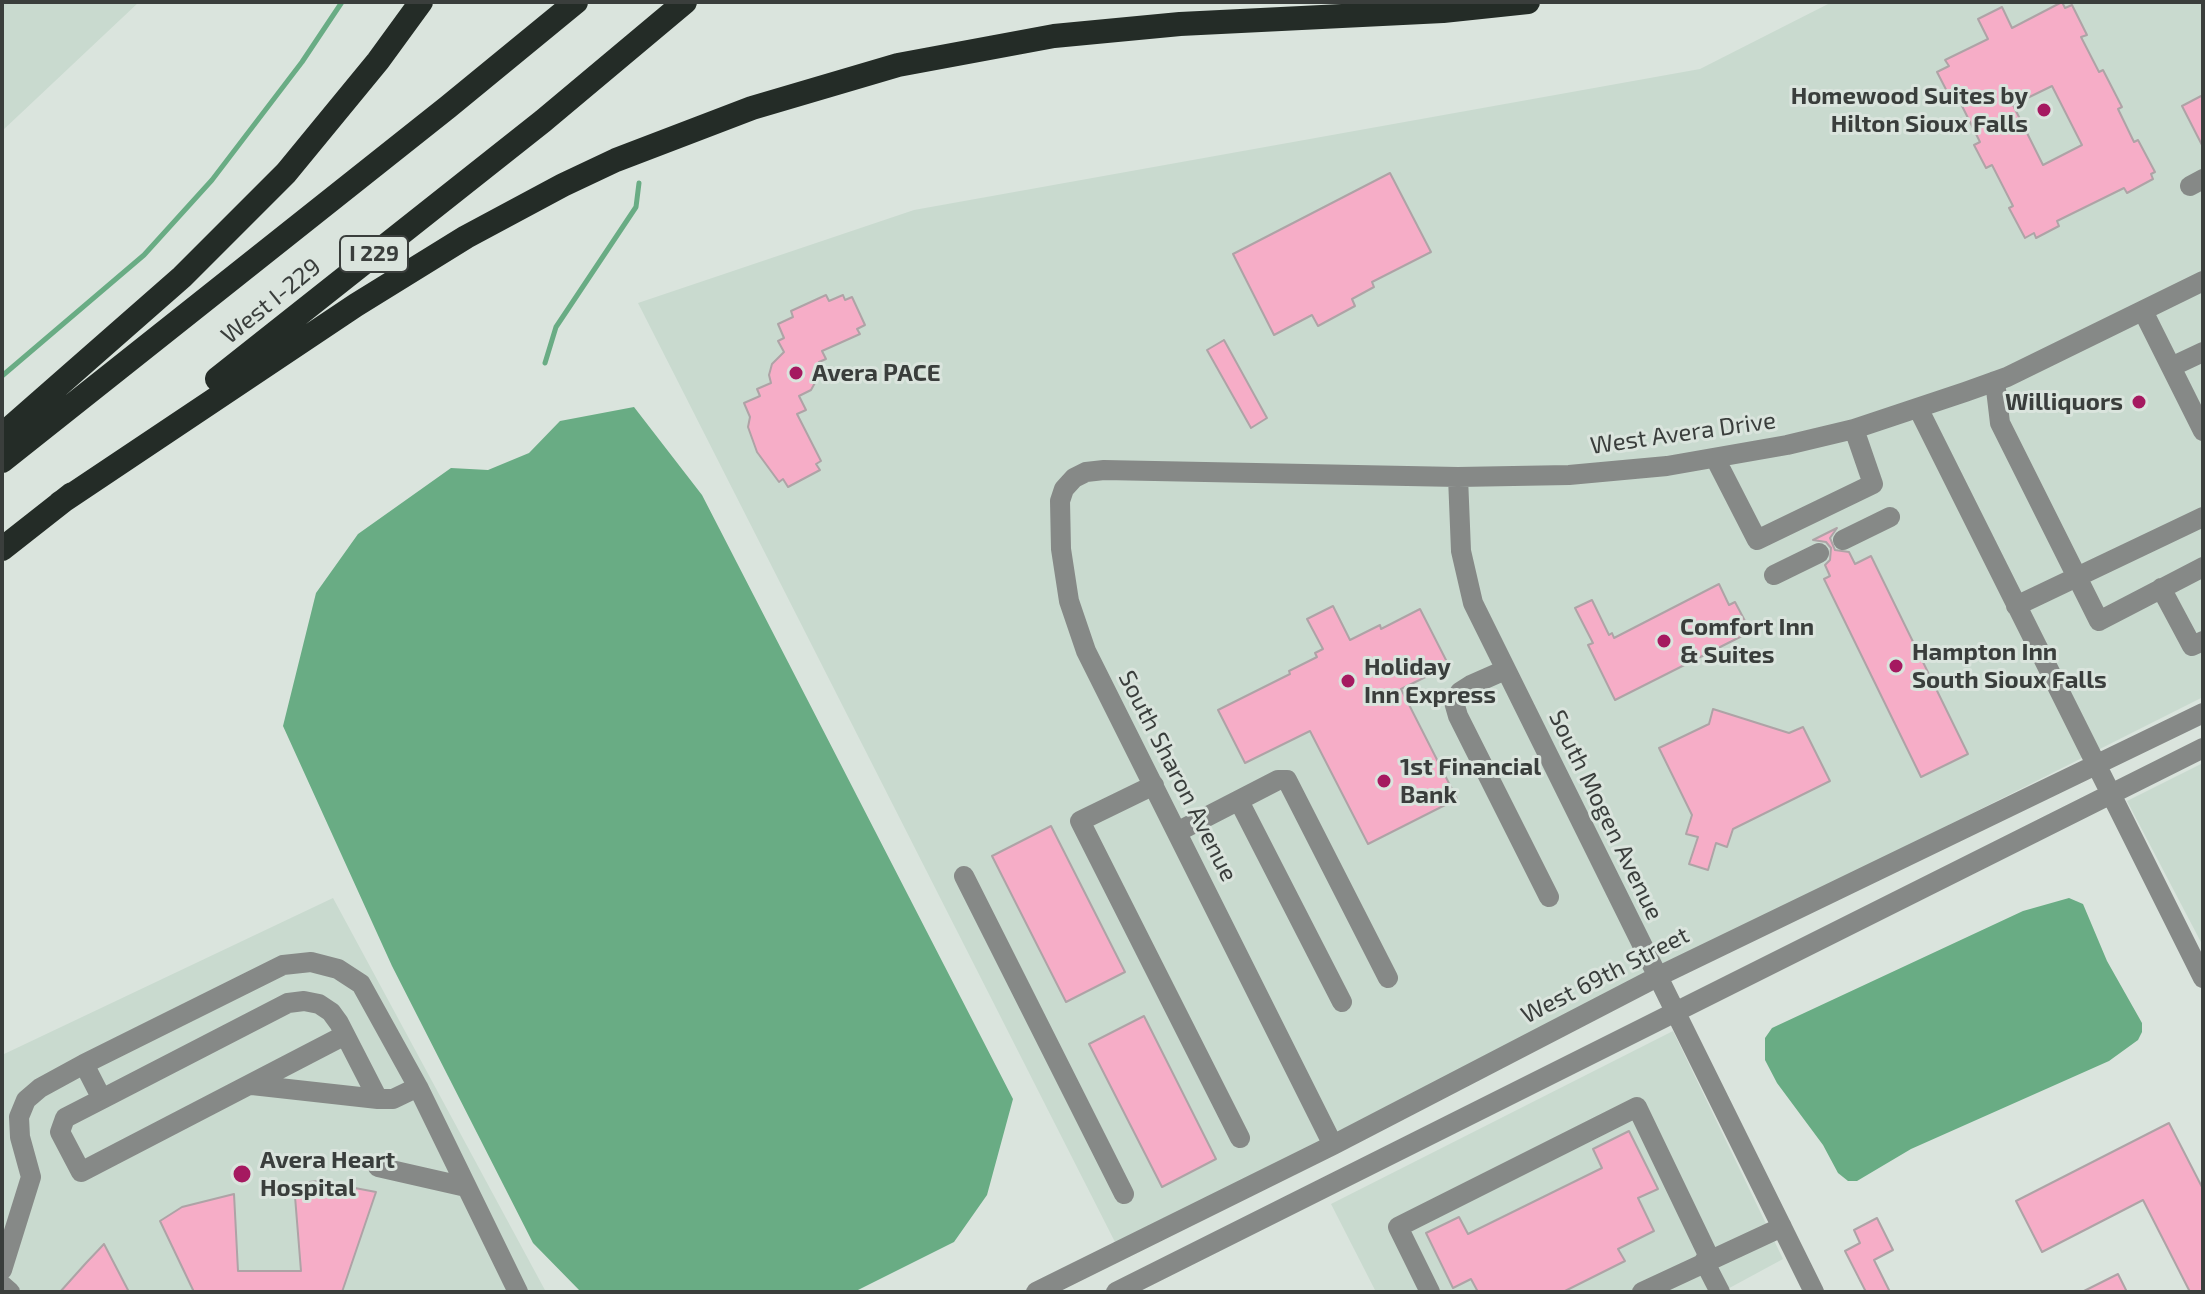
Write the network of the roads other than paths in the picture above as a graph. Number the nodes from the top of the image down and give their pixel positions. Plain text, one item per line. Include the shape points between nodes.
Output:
1 (421, 2) edge
2 (576, 2) edge
3 (685, 2) edge
4 (1528, 2) edge
5 (2203, 281) edge
6 (2143, 311) junction
7 (2203, 352) edge
8 (2171, 367) junction
9 (1995, 381) junction
10 (1918, 408) junction
11 (1854, 429) junction
12 (2203, 431) edge
13 (2, 435) edge
14 (1715, 458) junction
15 (2, 461) edge
16 (1139, 472) joint
17 (1458, 477) junction
18 (60, 503) junction
19 (1890, 517) dead end
20 (2200, 525) edge
21 (1843, 540) dead end
22 (2, 549) edge
23 (1819, 553) dead end
24 (2203, 567) edge
25 (1774, 575) dead end
26 (2077, 577) junction
27 (2161, 588) junction
28 (2016, 606) junction
29 (2203, 641) edge
30 (1505, 670) junction
31 (2203, 713) edge
32 (2203, 748) edge
33 (2095, 765) junction
34 (1154, 785) junction
35 (2109, 793) junction
36 (1239, 801) junction
37 (1177, 832) junction
38 (964, 876) dead end
39 (1549, 897) dead end
40 (1657, 977) junction
41 (1388, 978) dead end
42 (2203, 978) edge
43 (1342, 1002) dead end
44 (1674, 1011) junction
45 (345, 1035) junction
46 (84, 1064) junction
47 (252, 1085) junction
48 (418, 1087) junction
49 (102, 1099) junction
50 (378, 1099) junction
51 (1240, 1138) dead end
52 (1333, 1145) junction
53 (378, 1167) dead end
54 (466, 1187) junction
55 (1124, 1194) dead end
56 (1782, 1227) junction
57 (1707, 1260) junction
58 (2, 1270) edge
59 (2, 1285) edge
60 (10, 1292) edge
61 (518, 1292) edge
62 (1036, 1292) edge
63 (1116, 1292) edge
64 (1430, 1292) edge
65 (1642, 1292) edge
66 (1720, 1292) edge
67 (1814, 1292) edge

1 - 13 highway via 276,183 182,277
2 - 15 highway, West I-229 / I 229
3 - 18 highway, West I-229 / I 229 via 543,121
4 - 18 highway via 1054,36 898,65 752,108 616,160 466,237
5 - 6 street, West Avera Drive
6 - 8 street
6 - 9 street, West Avera Drive
7 - 8 street
8 - 12 street
9 - 10 street, West Avera Drive
9 - 26 street via 2000,423
10 - 11 street, West Avera Drive
10 - 28 street
11 - 14 street, West Avera Drive
11 - 14 street via 1873,484 1757,540
14 - 17 street, West Avera Drive via 1569,475
16 - 17 street, West Avera Drive
16 - 34 street, South Sharon Avenue via 1095,471 1074,478 1060,501 1061,549 1069,601 1086,651
17 - 30 street, South Mogen Avenue via 1463,569
18 - 22 highway, West I-229 / I 229
19 - 21 street
20 - 26 street
23 - 25 street
24 - 27 street
26 - 27 street via 2099,621
26 - 28 street
27 - 29 street via 2192,646
28 - 33 street
30 - 39 street via 1471,685 1454,702
30 - 40 street, South Mogen Avenue
31 - 33 street, West 69th Street
32 - 35 street
33 - 35 street
33 - 40 street, West 69th Street
34 - 37 street, South Sharon Avenue
34 - 51 street via 1080,821
35 - 42 street
35 - 44 street
36 - 37 street
36 - 41 street via 1287,780
36 - 43 street
37 - 52 street, South Sharon Avenue
38 - 55 street
40 - 44 street, South Mogen Avenue
40 - 52 street, West 69th Street
44 - 56 street, South Mogen Avenue
44 - 63 street
45 - 47 street
45 - 49 street via 331,1012 319,1004 288,1003
45 - 50 street
46 - 48 street via 283,965 311,962 338,969 361,984
46 - 49 street
46 - 58 street via 40,1088 26,1100 19,1117 31,1177
47 - 49 street via 81,1172 60,1132 65,1118
47 - 50 street
48 - 50 street via 393,1099
48 - 54 street
52 - 62 street, West 69th Street
53 - 54 street
54 - 61 street
56 - 57 street
56 - 67 street, South Mogen Avenue
57 - 64 street via 1637,1107 1398,1227
57 - 65 street
57 - 66 street
59 - 60 street

